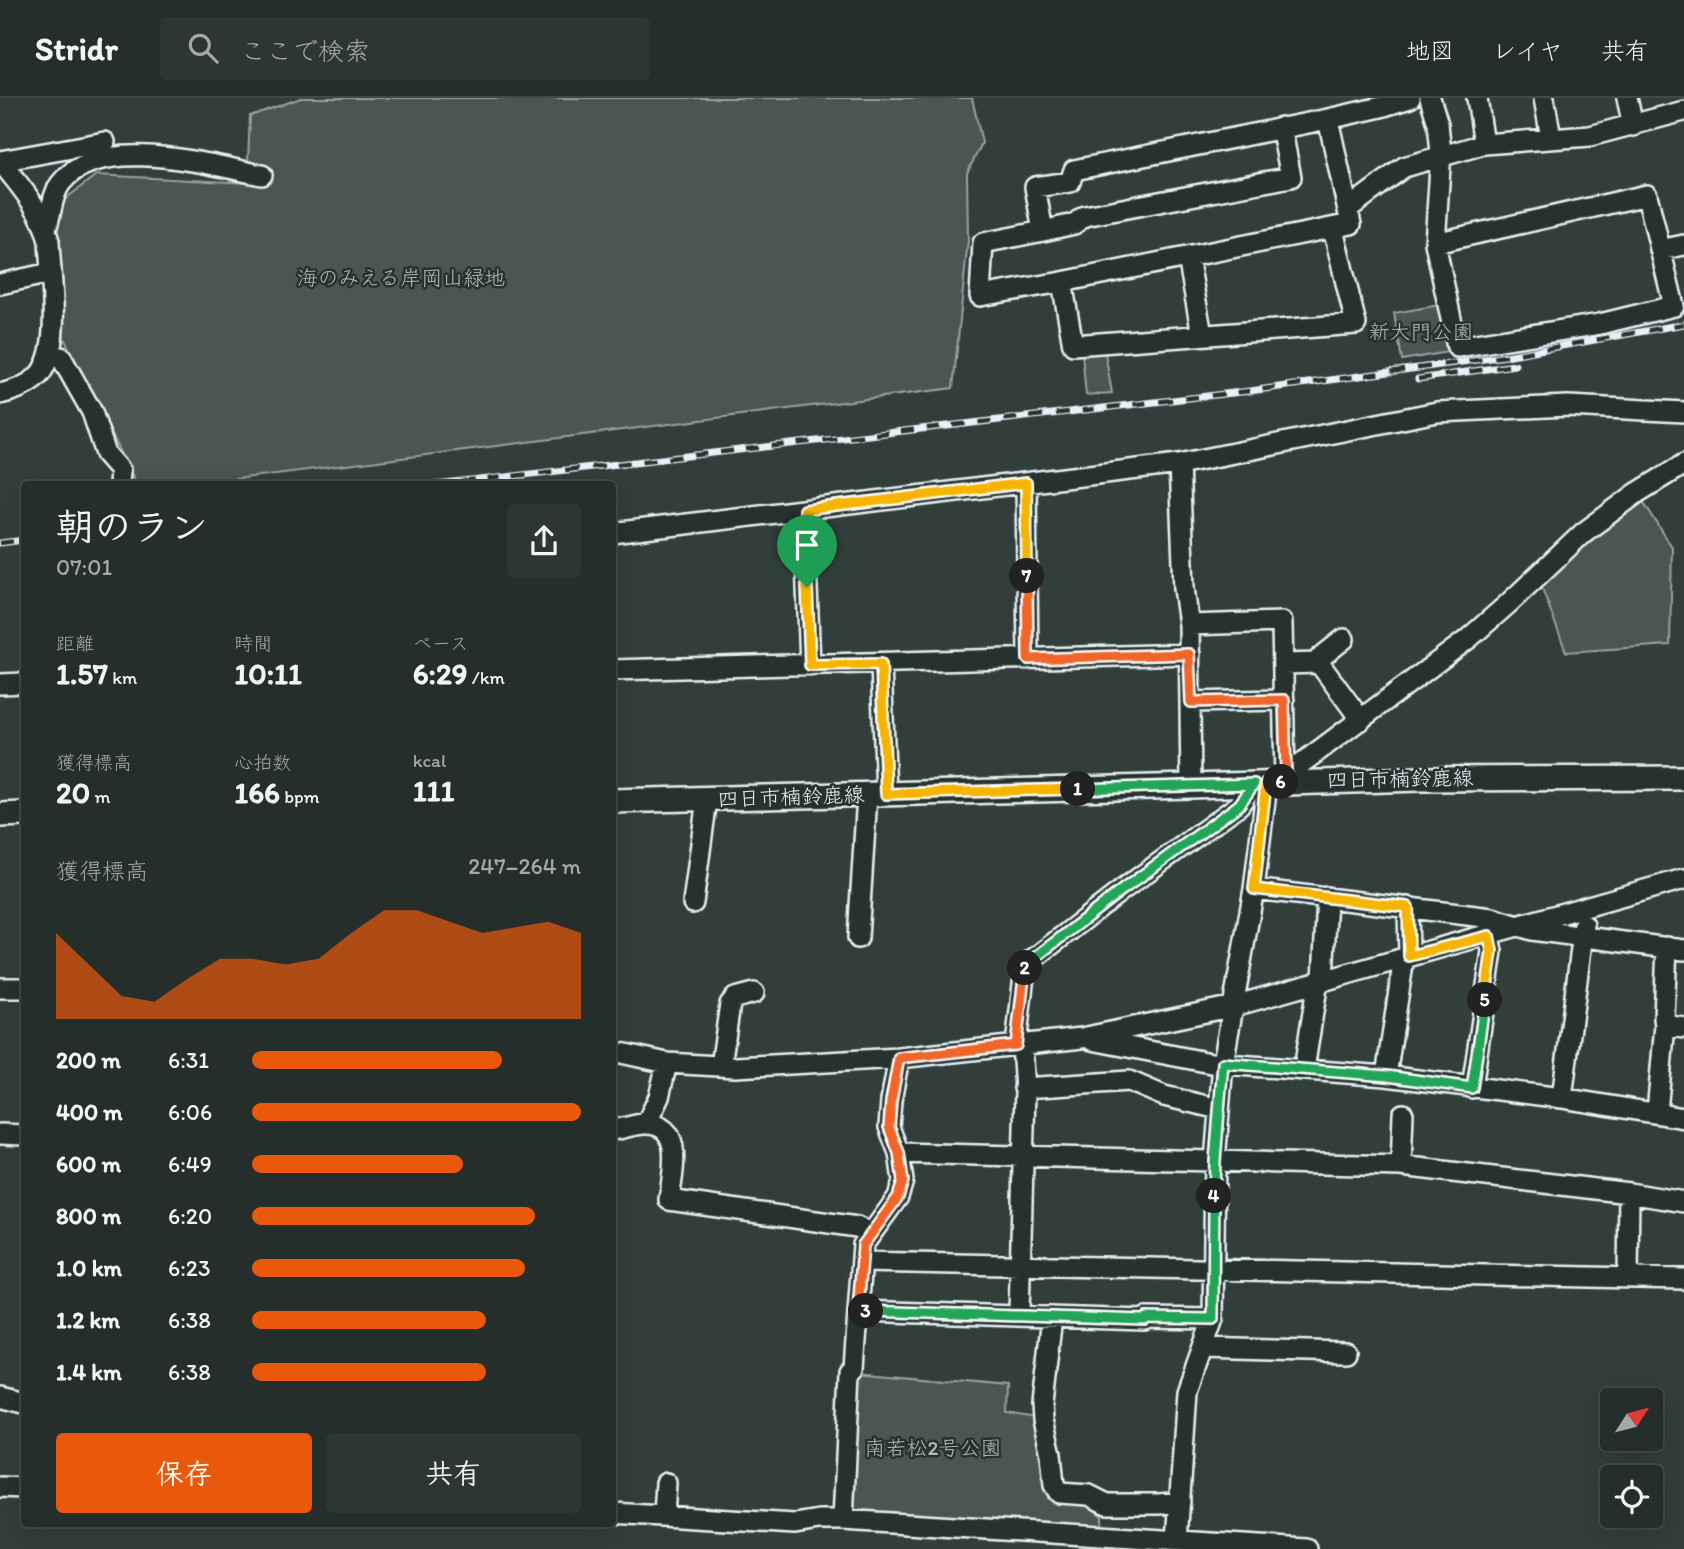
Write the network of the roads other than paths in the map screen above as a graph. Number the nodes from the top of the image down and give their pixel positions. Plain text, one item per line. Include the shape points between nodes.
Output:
1 (1410, 98) edge
2 (1430, 98) edge
3 (1476, 98) edge
4 (1544, 98) edge
5 (1627, 98) edge
6 (1684, 111) edge
7 (1328, 119) junction
8 (1633, 126) junction
9 (1281, 127) junction
10 (1551, 138) junction
11 (105, 142) dead end
12 (1484, 144) junction
13 (1440, 157) junction
14 (0, 161) edge
15 (262, 175) dead end
16 (1348, 209) junction
17 (46, 229) junction
18 (1333, 229) junction
19 (1043, 231) junction
20 (1435, 243) junction
21 (1684, 245) edge
22 (1660, 250) junction
23 (1188, 257) junction
24 (50, 273) junction
25 (1062, 282) junction
26 (0, 284) edge
27 (1202, 335) junction
28 (50, 355) junction
29 (0, 394) edge
30 (1684, 412) edge
31 (1179, 464) junction
32 (1684, 464) edge
33 (119, 481) edge
34 (1026, 483) junction
35 (804, 510) junction
36 (616, 533) edge
37 (1189, 625) junction
38 (1344, 639) dead end
39 (1189, 654) junction
40 (1028, 659) junction
41 (1319, 663) junction
42 (881, 664) junction
43 (1283, 664) junction
44 (810, 665) junction
45 (616, 670) edge
46 (21, 683) edge
47 (0, 684) edge
48 (1284, 700) junction
49 (1191, 702) junction
50 (1361, 720) junction
51 (1684, 778) edge
52 (1273, 781) junction
53 (1191, 786) junction
54 (877, 795) junction
55 (707, 800) junction
56 (617, 805) edge
57 (0, 814) edge
58 (21, 814) edge
59 (1684, 879) edge
60 (1254, 889) junction
61 (1327, 897) junction
62 (693, 903) dead end
63 (1408, 907) junction
64 (1587, 907) junction
65 (1520, 927) junction
66 (1489, 936) junction
67 (1582, 936) junction
68 (858, 938) dead end
69 (1676, 948) edge
70 (1407, 957) junction
71 (1320, 981) junction
72 (0, 988) edge
73 (21, 988) edge
74 (754, 993) dead end
75 (1234, 1006) junction
76 (1675, 1026) edge
77 (1082, 1038) junction
78 (1019, 1044) junction
79 (616, 1052) edge
80 (899, 1058) junction
81 (667, 1063) junction
82 (1223, 1063) junction
83 (721, 1066) junction
84 (1304, 1069) junction
85 (1387, 1076) junction
86 (1024, 1088) junction
87 (1472, 1088) junction
88 (1562, 1098) junction
89 (1219, 1108) junction
90 (1657, 1112) junction
91 (1403, 1114) dead end
92 (1684, 1118) edge
93 (646, 1124) junction
94 (616, 1129) edge
95 (0, 1134) edge
96 (21, 1135) edge
97 (899, 1153) junction
98 (1024, 1155) junction
99 (1215, 1161) junction
100 (1401, 1166) junction
101 (1629, 1193) junction
102 (1684, 1202) edge
103 (871, 1234) junction
104 (862, 1262) junction
105 (1022, 1264) junction
106 (1214, 1268) junction
107 (1628, 1278) junction
108 (1684, 1279) edge
109 (858, 1311) junction
110 (1019, 1314) junction
111 (1052, 1317) junction
112 (1213, 1319) junction
113 (1203, 1348) junction
114 (1346, 1352) dead end
115 (0, 1397) edge
116 (21, 1402) edge
117 (666, 1483) dead end
118 (0, 1487) edge
119 (21, 1488) edge
120 (1180, 1502) junction
121 (1107, 1504) junction
122 (616, 1513) edge
123 (664, 1516) junction
124 (843, 1520) junction
125 (1107, 1536) junction
126 (1177, 1541) junction
127 (1307, 1549) edge

1 - 7 street
2 - 13 street via 1438,124
3 - 12 street
4 - 10 street
5 - 8 street
6 - 8 street
7 - 9 street
7 - 16 street
8 - 10 street
9 - 19 street via 1074,170 1070,182 1035,187
9 - 19 street via 1291,177 1085,216 1074,224
10 - 12 street
11 - 14 street
12 - 13 street
13 - 16 street via 1404,167
13 - 20 street
14 - 17 street via 33,201
15 - 17 street via 160,158 105,159 79,168 60,184
16 - 18 street via 1351,224
17 - 24 street
18 - 23 street
18 - 27 street via 1356,324
19 - 25 street via 983,243 980,296
20 - 22 street via 1647,195
20 - 22 street via 1457,346 1600,324 1674,306
21 - 22 street
23 - 25 street
23 - 27 street
24 - 26 street
24 - 28 street
25 - 27 street via 1073,345
28 - 29 street via 39,375
28 - 33 street via 61,357 92,412 107,454 120,470
30 - 31 street via 1568,406 1437,412
31 - 34 street
31 - 37 street
32 - 50 street via 1583,533 1468,639
34 - 35 street
34 - 40 street
35 - 36 street
35 - 44 street
37 - 39 street
37 - 43 street via 1282,622
38 - 41 street via 1320,657
39 - 40 street
39 - 49 street
40 - 42 street
41 - 43 street
41 - 50 street
42 - 44 street
42 - 54 street
43 - 48 street
44 - 45 street
46 - 47 street
48 - 49 street
48 - 52 street
49 - 53 street
50 - 52 street
51 - 52 main road, 四日市楠鈴鹿線
52 - 53 main road, 四日市楠鈴鹿線
52 - 60 street
52 - 78 street via 1028,963
53 - 54 main road, 四日市楠鈴鹿線
54 - 55 main road, 四日市楠鈴鹿線
54 - 68 street
55 - 56 main road, 四日市楠鈴鹿線
55 - 62 street
57 - 58 main road
59 - 64 street
60 - 61 street
60 - 75 street
61 - 63 street
61 - 71 street
63 - 65 street via 1492,918
63 - 70 street
64 - 65 street
64 - 67 street
65 - 66 street
65 - 67 street
66 - 70 street
66 - 87 street via 1492,951
67 - 69 street
67 - 88 street
69 - 76 street via 1664,1018
70 - 71 street
70 - 85 street
71 - 75 street
71 - 84 street
72 - 73 street
74 - 83 street via 730,1004
75 - 77 street
75 - 82 street
76 - 90 street
77 - 78 street
77 - 82 street
78 - 80 street
78 - 86 street
79 - 81 street
80 - 83 street
80 - 97 street via 889,1127
81 - 83 street
81 - 93 street via 659,1097
82 - 84 street
82 - 89 street
84 - 85 street
85 - 87 street
86 - 89 street via 1129,1082 1164,1096
86 - 98 street
87 - 88 street
88 - 90 street
89 - 99 street
90 - 92 street
91 - 100 street
93 - 94 street
93 - 103 street via 670,1133 674,1151 669,1200 857,1227
95 - 96 street
97 - 98 street
97 - 103 street via 903,1181 898,1197
98 - 99 street
98 - 105 street
99 - 100 street
99 - 106 street
100 - 101 street
101 - 102 street
101 - 107 street
103 - 104 street via 863,1245
104 - 105 street
104 - 109 street
105 - 106 street
105 - 110 street
106 - 107 street
106 - 112 street
107 - 108 street
109 - 110 street
109 - 124 street via 854,1368 850,1371
110 - 111 street
111 - 112 street
111 - 121 street via 1042,1405 1054,1485 1059,1493 1089,1495
112 - 113 street
113 - 114 street
113 - 120 street via 1187,1391
115 - 116 street
117 - 123 street
118 - 119 street
120 - 121 street
120 - 126 street
121 - 125 street
122 - 123 street
123 - 124 street via 795,1524
124 - 125 street
125 - 126 street
126 - 127 street

